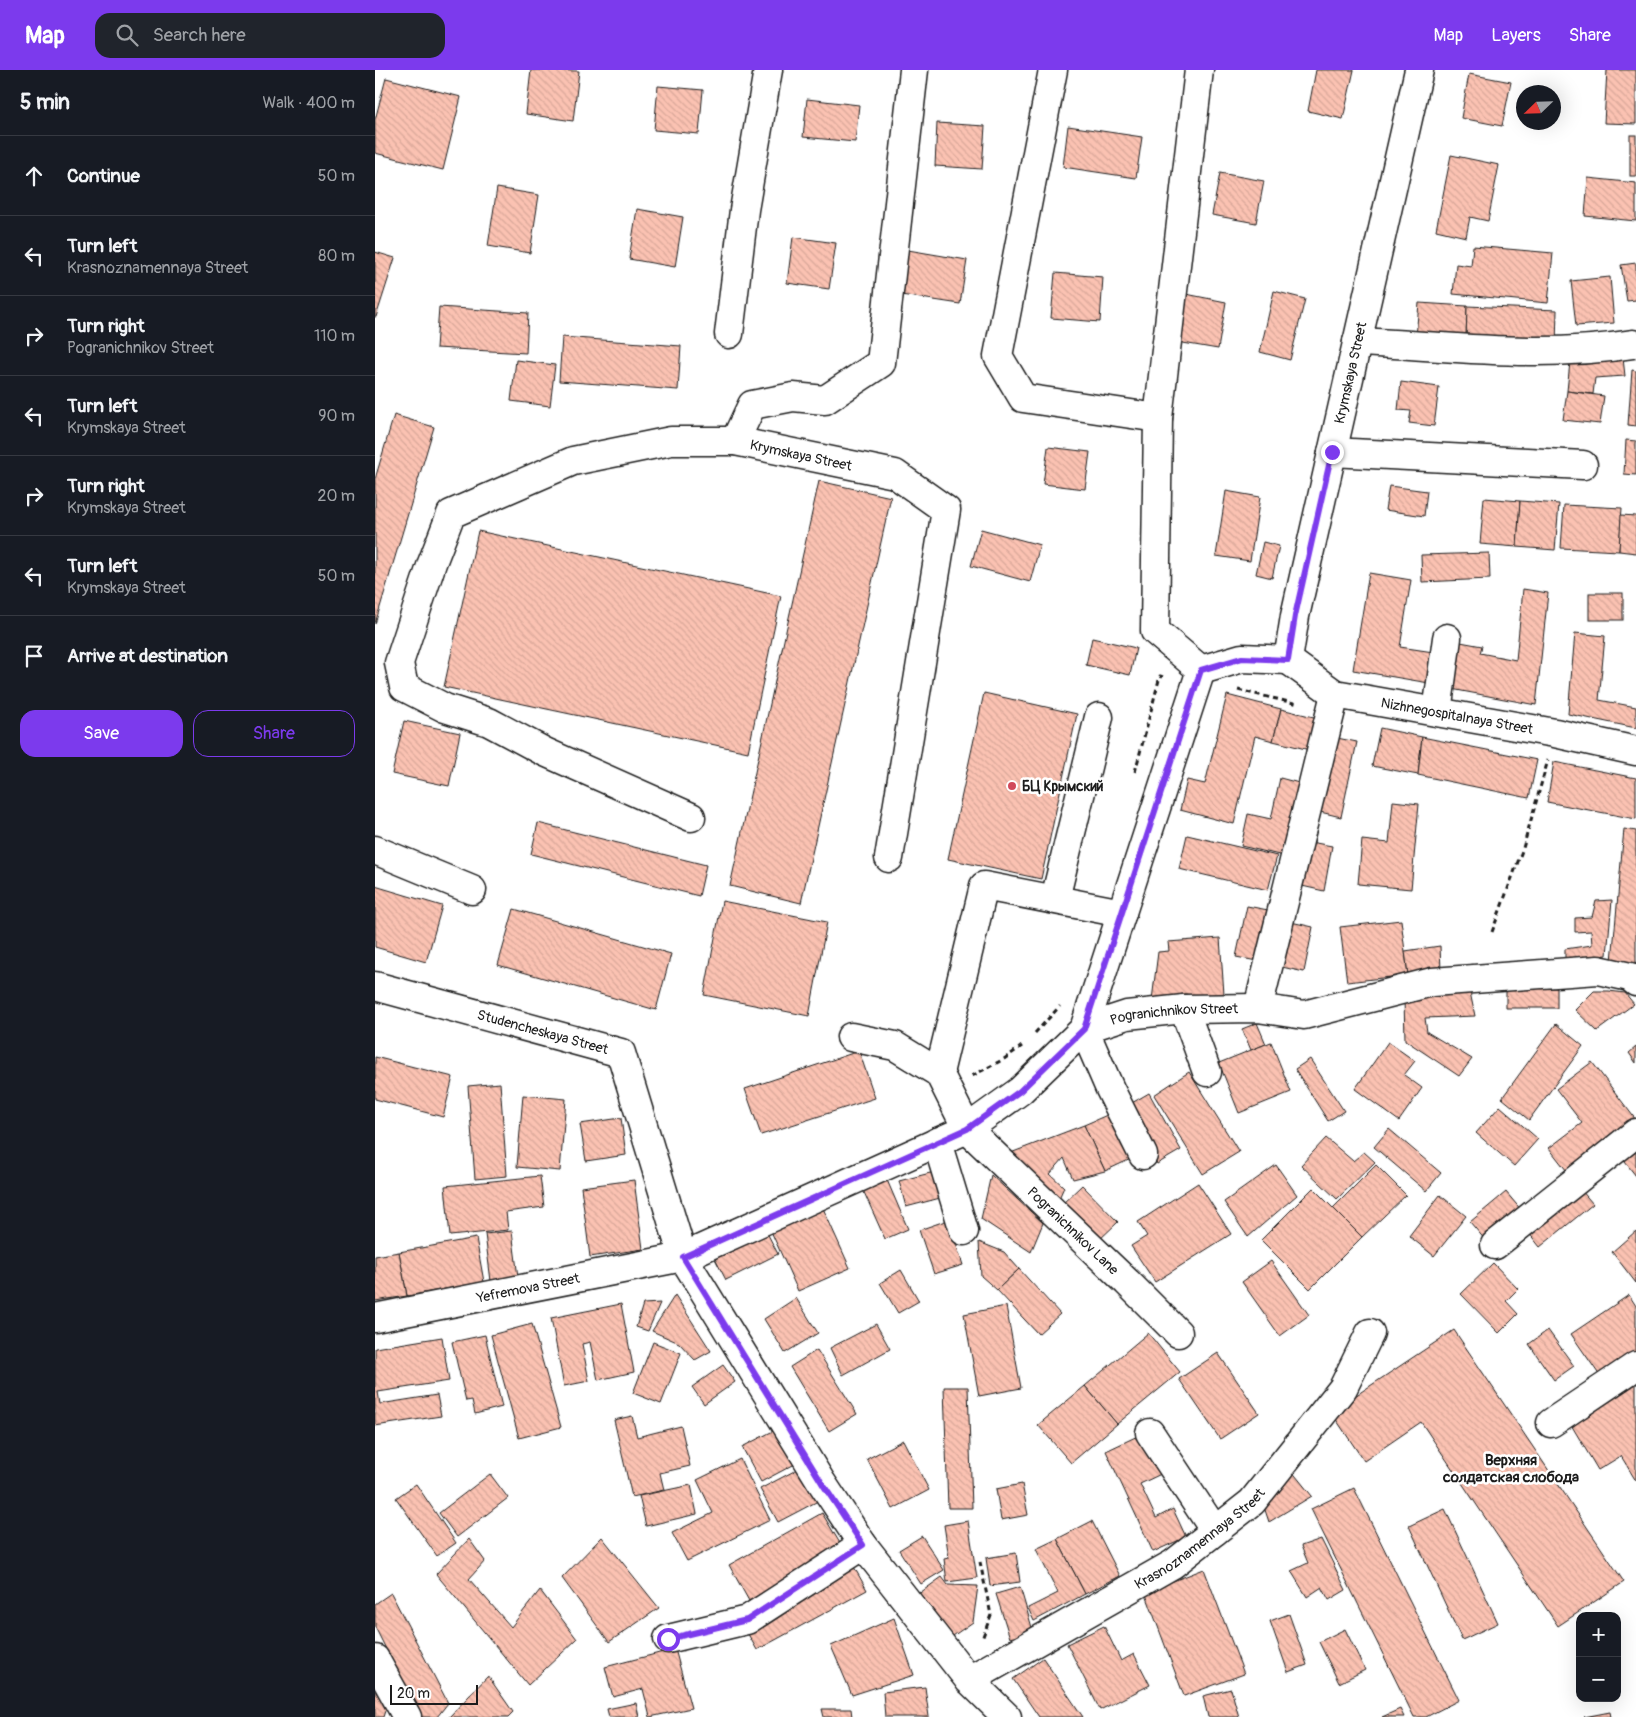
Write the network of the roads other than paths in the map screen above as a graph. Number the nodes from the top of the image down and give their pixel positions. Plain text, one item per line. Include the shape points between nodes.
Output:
1 (768, 70) edge
2 (914, 70) edge
3 (1053, 70) edge
4 (1199, 70) edge
5 (1419, 70) edge
6 (729, 334) dead end
7 (1357, 342) junction
8 (1633, 344) dead end
9 (1158, 418) junction
10 (735, 441) junction
11 (1332, 452) junction
12 (1583, 465) dead end
13 (1447, 638) dead end
14 (1288, 660) junction
15 (1201, 670) junction
16 (1335, 694) junction
17 (1437, 712) junction
18 (1099, 717) dead end
19 (1636, 751) edge
20 (691, 817) dead end
21 (375, 850) edge
22 (889, 858) dead end
23 (472, 890) dead end
24 (1055, 900) junction
25 (1122, 913) junction
26 (1636, 982) edge
27 (375, 986) edge
28 (1258, 1008) junction
29 (1184, 1009) junction
30 (1084, 1029) junction
31 (851, 1037) dead end
32 (1207, 1072) dead end
33 (943, 1081) junction
34 (967, 1129) junction
35 (1636, 1133) edge
36 (937, 1142) junction
37 (1143, 1154) dead end
38 (964, 1231) dead end
39 (1495, 1245) dead end
40 (683, 1257) junction
41 (375, 1318) edge
42 (1179, 1333) dead end
43 (1370, 1333) dead end
44 (1636, 1366) edge
45 (1551, 1423) dead end
46 (1150, 1433) dead end
47 (1215, 1531) junction
48 (863, 1545) junction
49 (668, 1639) dead end
50 (375, 1659) edge
51 (969, 1680) junction
52 (407, 1717) edge
53 (1007, 1717) edge

1 - 6 street via 744,210
2 - 10 street, Krymskaya Street via 881,363 825,400 793,397 752,405
3 - 9 street via 998,356 1023,398
4 - 9 street
5 - 7 street, Krymskaya Street
7 - 8 street via 1502,352 1597,350
7 - 11 street, Krymskaya Street
9 - 15 street via 1155,631
10 - 20 street via 671,441 573,461 451,514 399,662 404,687 445,708 489,722 545,752
10 - 22 street, Krymskaya Street via 895,474 946,510
11 - 12 street
11 - 14 street, Krymskaya Street
13 - 17 street
14 - 15 street via 1242,658
14 - 16 street, Nizhnegospitalnaya Street
15 - 25 street
16 - 17 street, Nizhnegospitalnaya Street
16 - 28 street
17 - 19 street, Nizhnegospitalnaya Street
18 - 24 street
21 - 23 street
24 - 25 street
24 - 33 street via 984,886
25 - 30 street
26 - 28 street, Pogranichnikov Street via 1630,977 1598,970 1432,982 1303,1015
27 - 40 street, Studencheskaya Street via 621,1053
28 - 29 street, Pogranichnikov Street
29 - 30 street, Pogranichnikov Street via 1127,1015
29 - 32 street
30 - 34 street, Pogranichnikov Street via 1020,1091
30 - 37 street
31 - 33 street via 895,1046
33 - 34 street, Pogranichnikov Lane
34 - 36 street, Pogranichnikov Street
34 - 42 street, Pogranichnikov Lane
35 - 39 street
36 - 38 street
36 - 40 street, Pogranichnikov Street
40 - 41 street, Yefremova Street
40 - 48 street
43 - 47 street, Krasnoznamennaya Street via 1343,1388 1312,1428 1252,1502
44 - 45 street
46 - 47 street
47 - 51 street, Krasnoznamennaya Street via 1173,1564
48 - 49 street via 747,1620
48 - 51 street
50 - 52 street
51 - 53 street

